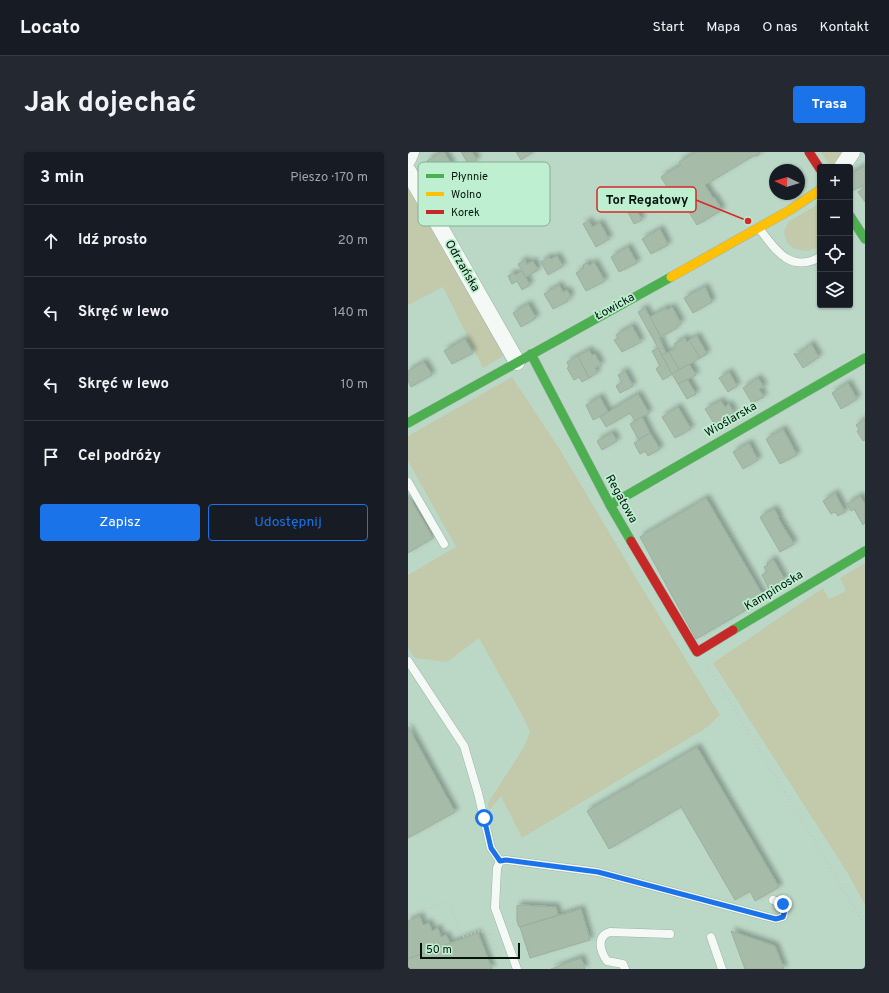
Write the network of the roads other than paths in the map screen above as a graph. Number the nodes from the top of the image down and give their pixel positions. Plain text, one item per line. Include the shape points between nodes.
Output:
1 (411, 152) edge
2 (809, 152) edge
3 (852, 152) edge
4 (408, 159) edge
5 (844, 164) edge
6 (817, 165) edge
7 (408, 171) edge
8 (418, 189) edge
9 (817, 192) edge
10 (853, 222) edge
11 (439, 226) edge
12 (759, 228) junction
13 (861, 237) edge
14 (817, 259) edge
15 (531, 354) junction
16 (865, 358) edge
17 (517, 362) junction
18 (408, 423) edge
19 (408, 482) edge
20 (610, 505) junction
21 (444, 544) dead end
22 (865, 552) edge
23 (697, 652) joint
24 (408, 661) edge
25 (500, 861) junction
26 (773, 900) dead end
27 (670, 934) dead end
28 (711, 937) dead end
29 (517, 969) edge
30 (625, 969) edge
31 (722, 969) edge

1 - 4 street
2 - 6 street
3 - 5 street
7 - 8 street, Odrzańska
9 - 12 street, Łowicka
10 - 13 street
11 - 17 street, Odrzańska
12 - 14 lane via 776,251 789,259 803,263
12 - 15 street, Łowicka
15 - 17 street, Łowicka
15 - 20 street, Regatowa
16 - 20 street, Wioślarska
17 - 18 street, Łowicka
19 - 21 lane
20 - 23 street, Regatowa
22 - 23 street, Kampinoska
24 - 25 lane via 464,746 491,848
25 - 26 lane via 598,872 776,919 783,917 783,904
25 - 29 lane via 497,868 495,908
27 - 30 lane via 610,932 602,936 602,953 606,961 623,964
28 - 31 lane

